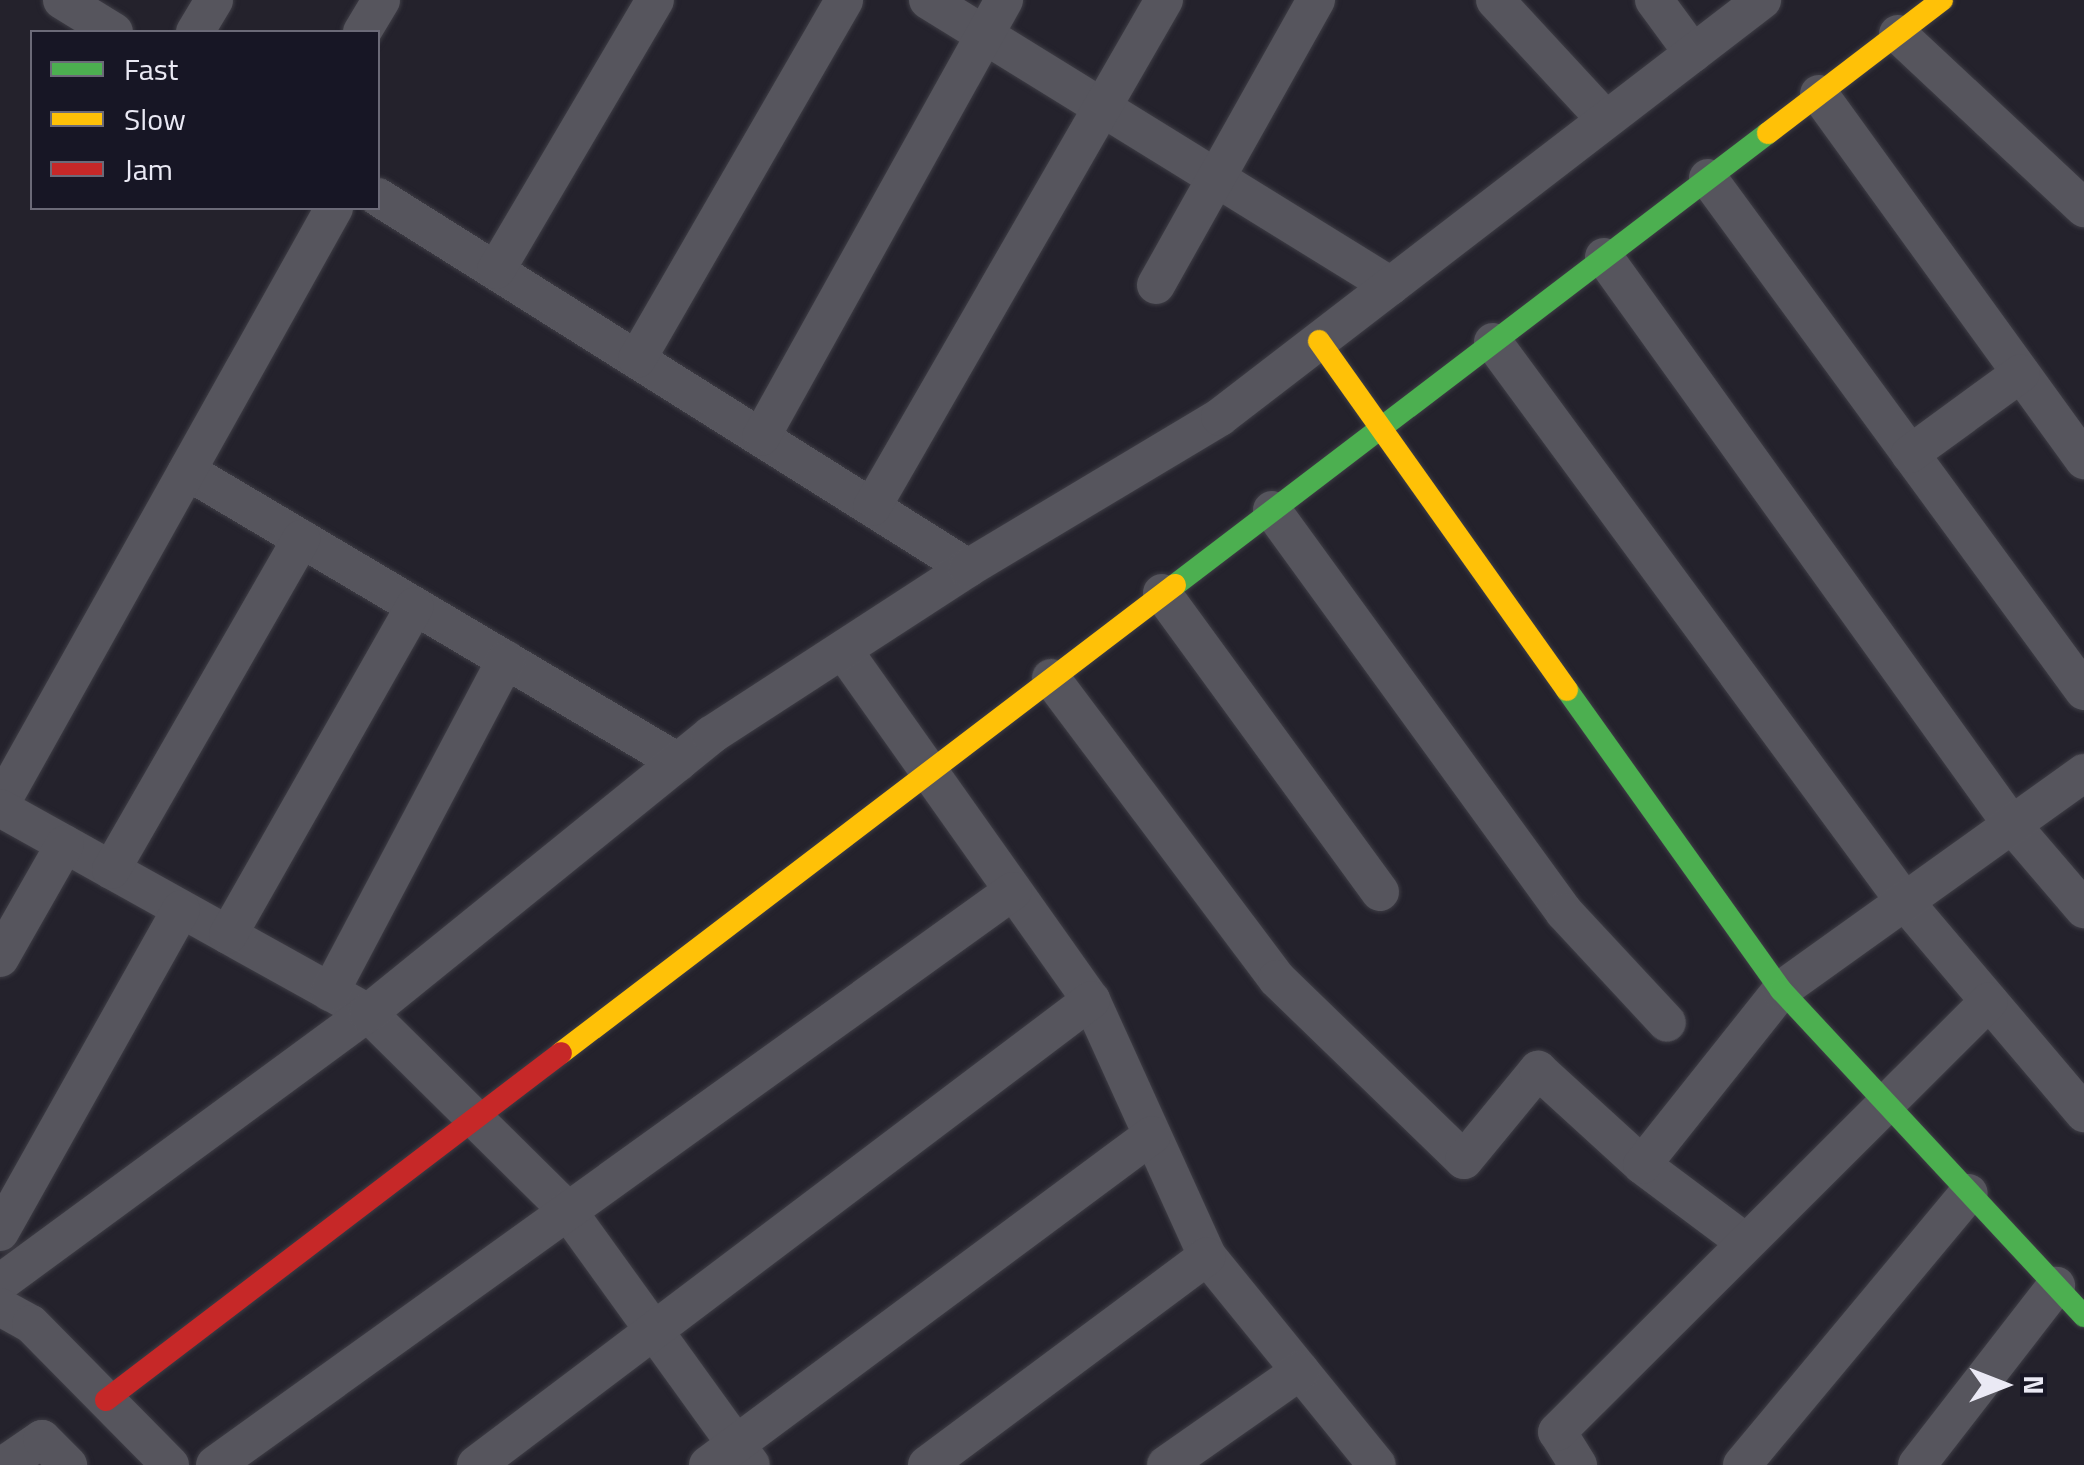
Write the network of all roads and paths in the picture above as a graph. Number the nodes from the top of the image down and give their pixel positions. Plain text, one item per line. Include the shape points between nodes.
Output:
1 (62, 0) edge
2 (214, 0) edge
3 (380, 0) edge
4 (654, 0) edge
5 (844, 0) edge
6 (928, 0) edge
7 (1004, 0) edge
8 (1164, 0) edge
9 (1316, 0) edge
10 (1495, 0) edge
11 (1654, 0) edge
12 (1762, 0) edge
13 (1942, 0) edge
14 (111, 30) edge
15 (197, 30) edge
16 (363, 30) edge
17 (985, 34) junction
18 (1898, 34) junction
19 (1693, 53) junction
20 (1819, 94) junction
21 (1102, 108) junction
22 (1606, 120) junction
23 (1216, 178) junction
24 (1708, 178) junction
25 (380, 197) edge
26 (2084, 208) edge
27 (333, 210) edge
28 (1604, 257) junction
29 (496, 270) junction
30 (1156, 285) dead end
31 (1391, 286) junction
32 (1319, 342) junction
33 (1493, 342) junction
34 (637, 359) junction
35 (2021, 373) junction
36 (1384, 425) junction
37 (762, 438) junction
38 (1910, 454) junction
39 (2084, 460) edge
40 (186, 471) junction
41 (872, 507) junction
42 (1272, 510) junction
43 (301, 538) junction
44 (968, 568) junction
45 (1162, 592) junction
46 (415, 606) junction
47 (844, 650) junction
48 (506, 660) junction
49 (1051, 678) junction
50 (2084, 691) edge
51 (678, 762) junction
52 (927, 772) junction
53 (2084, 773) edge
54 (0, 807) edge
55 (2012, 825) junction
56 (65, 844) junction
57 (112, 870) junction
58 (1013, 891) junction
59 (1380, 892) dead end
60 (1904, 902) junction
61 (182, 909) junction
62 (2084, 909) edge
63 (228, 935) junction
64 (0, 958) edge
65 (1781, 990) junction
66 (330, 992) junction
67 (1091, 1000) junction
68 (1989, 1001) junction
69 (368, 1013) junction
70 (1667, 1022) dead end
71 (1888, 1104) junction
72 (2084, 1113) edge
73 (473, 1117) junction
74 (1152, 1135) junction
75 (1642, 1164) junction
76 (1970, 1193) junction
77 (567, 1210) junction
78 (0, 1232) edge
79 (1745, 1242) junction
80 (1206, 1256) junction
81 (0, 1283) edge
82 (2056, 1286) junction
83 (0, 1308) edge
84 (2084, 1316) edge
85 (652, 1327) junction
86 (1300, 1371) junction
87 (106, 1400) junction
88 (732, 1458) edge
89 (4, 1465) edge
90 (68, 1465) edge
91 (170, 1465) edge
92 (215, 1465) edge
93 (476, 1465) edge
94 (927, 1465) edge
95 (1166, 1465) edge
96 (1377, 1465) edge
97 (1578, 1465) edge
98 (1742, 1465) edge
99 (1916, 1465) edge

1 - 14 street
2 - 15 street
3 - 16 street
4 - 29 street
5 - 34 street
6 - 17 street
7 - 17 street
8 - 21 street
9 - 23 street
10 - 22 street
11 - 19 street
12 - 19 street
13 - 18 street
17 - 21 street
17 - 37 street
18 - 20 street
18 - 26 street
19 - 22 street
20 - 24 street
20 - 35 street
21 - 23 street
21 - 41 street
22 - 31 street
23 - 30 street
23 - 31 street
24 - 28 street
24 - 38 street
25 - 29 street
27 - 40 street
28 - 33 street
28 - 55 street
29 - 34 street
31 - 32 street
32 - 36 street
32 - 44 street via 1220,417
33 - 36 street
33 - 60 street
34 - 37 street
35 - 38 street
35 - 39 street
36 - 42 street
36 - 65 street
37 - 41 street
38 - 50 street
40 - 43 street
40 - 54 street
41 - 44 street
42 - 45 street
42 - 70 street via 1564,912
43 - 46 street
43 - 57 street
44 - 47 street
45 - 49 street
45 - 59 street
46 - 48 street
46 - 63 street
47 - 51 street
47 - 52 street
48 - 51 street
48 - 66 street
49 - 52 street
49 - 75 street via 1277,980 1464,1160 1538,1070
51 - 69 street
52 - 58 street
52 - 73 street
53 - 55 street
54 - 56 street
55 - 60 street
55 - 62 street
56 - 57 street
56 - 64 street
57 - 61 street
58 - 67 street
58 - 77 street
60 - 65 street
60 - 68 street
61 - 63 street
61 - 78 street
63 - 66 street
65 - 71 street
65 - 75 street
66 - 69 street
67 - 74 street
67 - 85 street
68 - 71 street
68 - 72 street
69 - 73 street
69 - 81 street
71 - 76 street
71 - 79 street
73 - 77 street
73 - 87 street
74 - 80 street
74 - 88 street
75 - 79 street
76 - 82 street
76 - 98 street
77 - 85 street
77 - 92 street
79 - 97 street via 1572,1424 1556,1432
80 - 86 street
80 - 94 street
82 - 84 street
82 - 99 street
83 - 87 street via 31,1324
85 - 88 street
85 - 93 street
86 - 95 street
86 - 96 street
87 - 91 street
89 - 90 street via 42,1439

